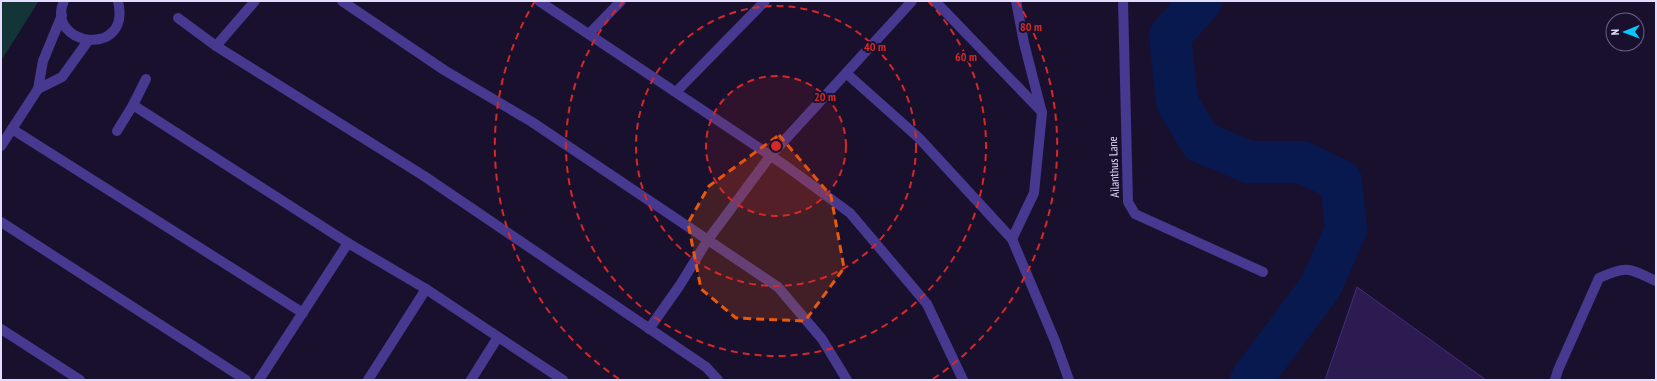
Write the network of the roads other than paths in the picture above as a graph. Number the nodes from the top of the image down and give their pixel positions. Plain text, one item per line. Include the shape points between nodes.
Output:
1 (64, 1) edge
2 (118, 1) edge
3 (255, 1) edge
4 (342, 1) edge
5 (539, 1) edge
6 (621, 1) edge
7 (765, 1) edge
8 (912, 1) edge
9 (935, 1) edge
10 (1016, 1) edge
11 (1123, 1) edge
12 (62, 16) junction
13 (178, 18) dead end
14 (589, 34) junction
15 (88, 41) junction
16 (216, 46) junction
17 (846, 73) junction
18 (146, 79) dead end
19 (38, 89) junction
20 (676, 92) junction
21 (133, 105) junction
22 (1042, 113) junction
23 (12, 129) junction
24 (117, 131) dead end
25 (1, 146) edge
26 (771, 155) junction
27 (1, 222) edge
28 (1012, 239) junction
29 (707, 241) junction
30 (348, 243) junction
31 (1263, 272) dead end
32 (1656, 281) edge
33 (426, 289) junction
34 (303, 313) junction
35 (1, 329) edge
36 (649, 329) junction
37 (498, 337) junction
38 (80, 380) edge
39 (246, 380) edge
40 (259, 380) edge
41 (368, 380) edge
42 (471, 380) edge
43 (563, 380) edge
44 (718, 380) edge
45 (847, 380) edge
46 (963, 380) edge
47 (1069, 380) edge
48 (1555, 380) edge

1 - 12 street
2 - 15 street via 120,18 112,33
3 - 16 street
4 - 29 street via 444,70 532,122
5 - 14 street
6 - 14 street
7 - 20 street
8 - 17 street
9 - 22 street
10 - 22 street
11 - 31 street, Ailanthus Lane via 1130,208 1135,214
12 - 15 street via 71,32
12 - 19 street via 43,61
13 - 16 street
14 - 20 street
15 - 19 street via 62,77
16 - 36 street via 424,176
17 - 26 street
17 - 28 street via 919,138
18 - 21 street
19 - 23 street
20 - 26 street
21 - 24 street
21 - 30 street
22 - 28 street via 1034,193
23 - 25 street
23 - 34 street
26 - 29 street
26 - 46 street via 850,213 927,304
27 - 39 street
28 - 47 street
29 - 36 street
29 - 45 street via 778,287 822,339
30 - 33 street
30 - 34 street
32 - 48 street via 1632,269 1614,271 1599,278
33 - 37 street
33 - 41 street
34 - 40 street
35 - 38 street
36 - 44 street via 706,367
37 - 42 street
37 - 43 street

